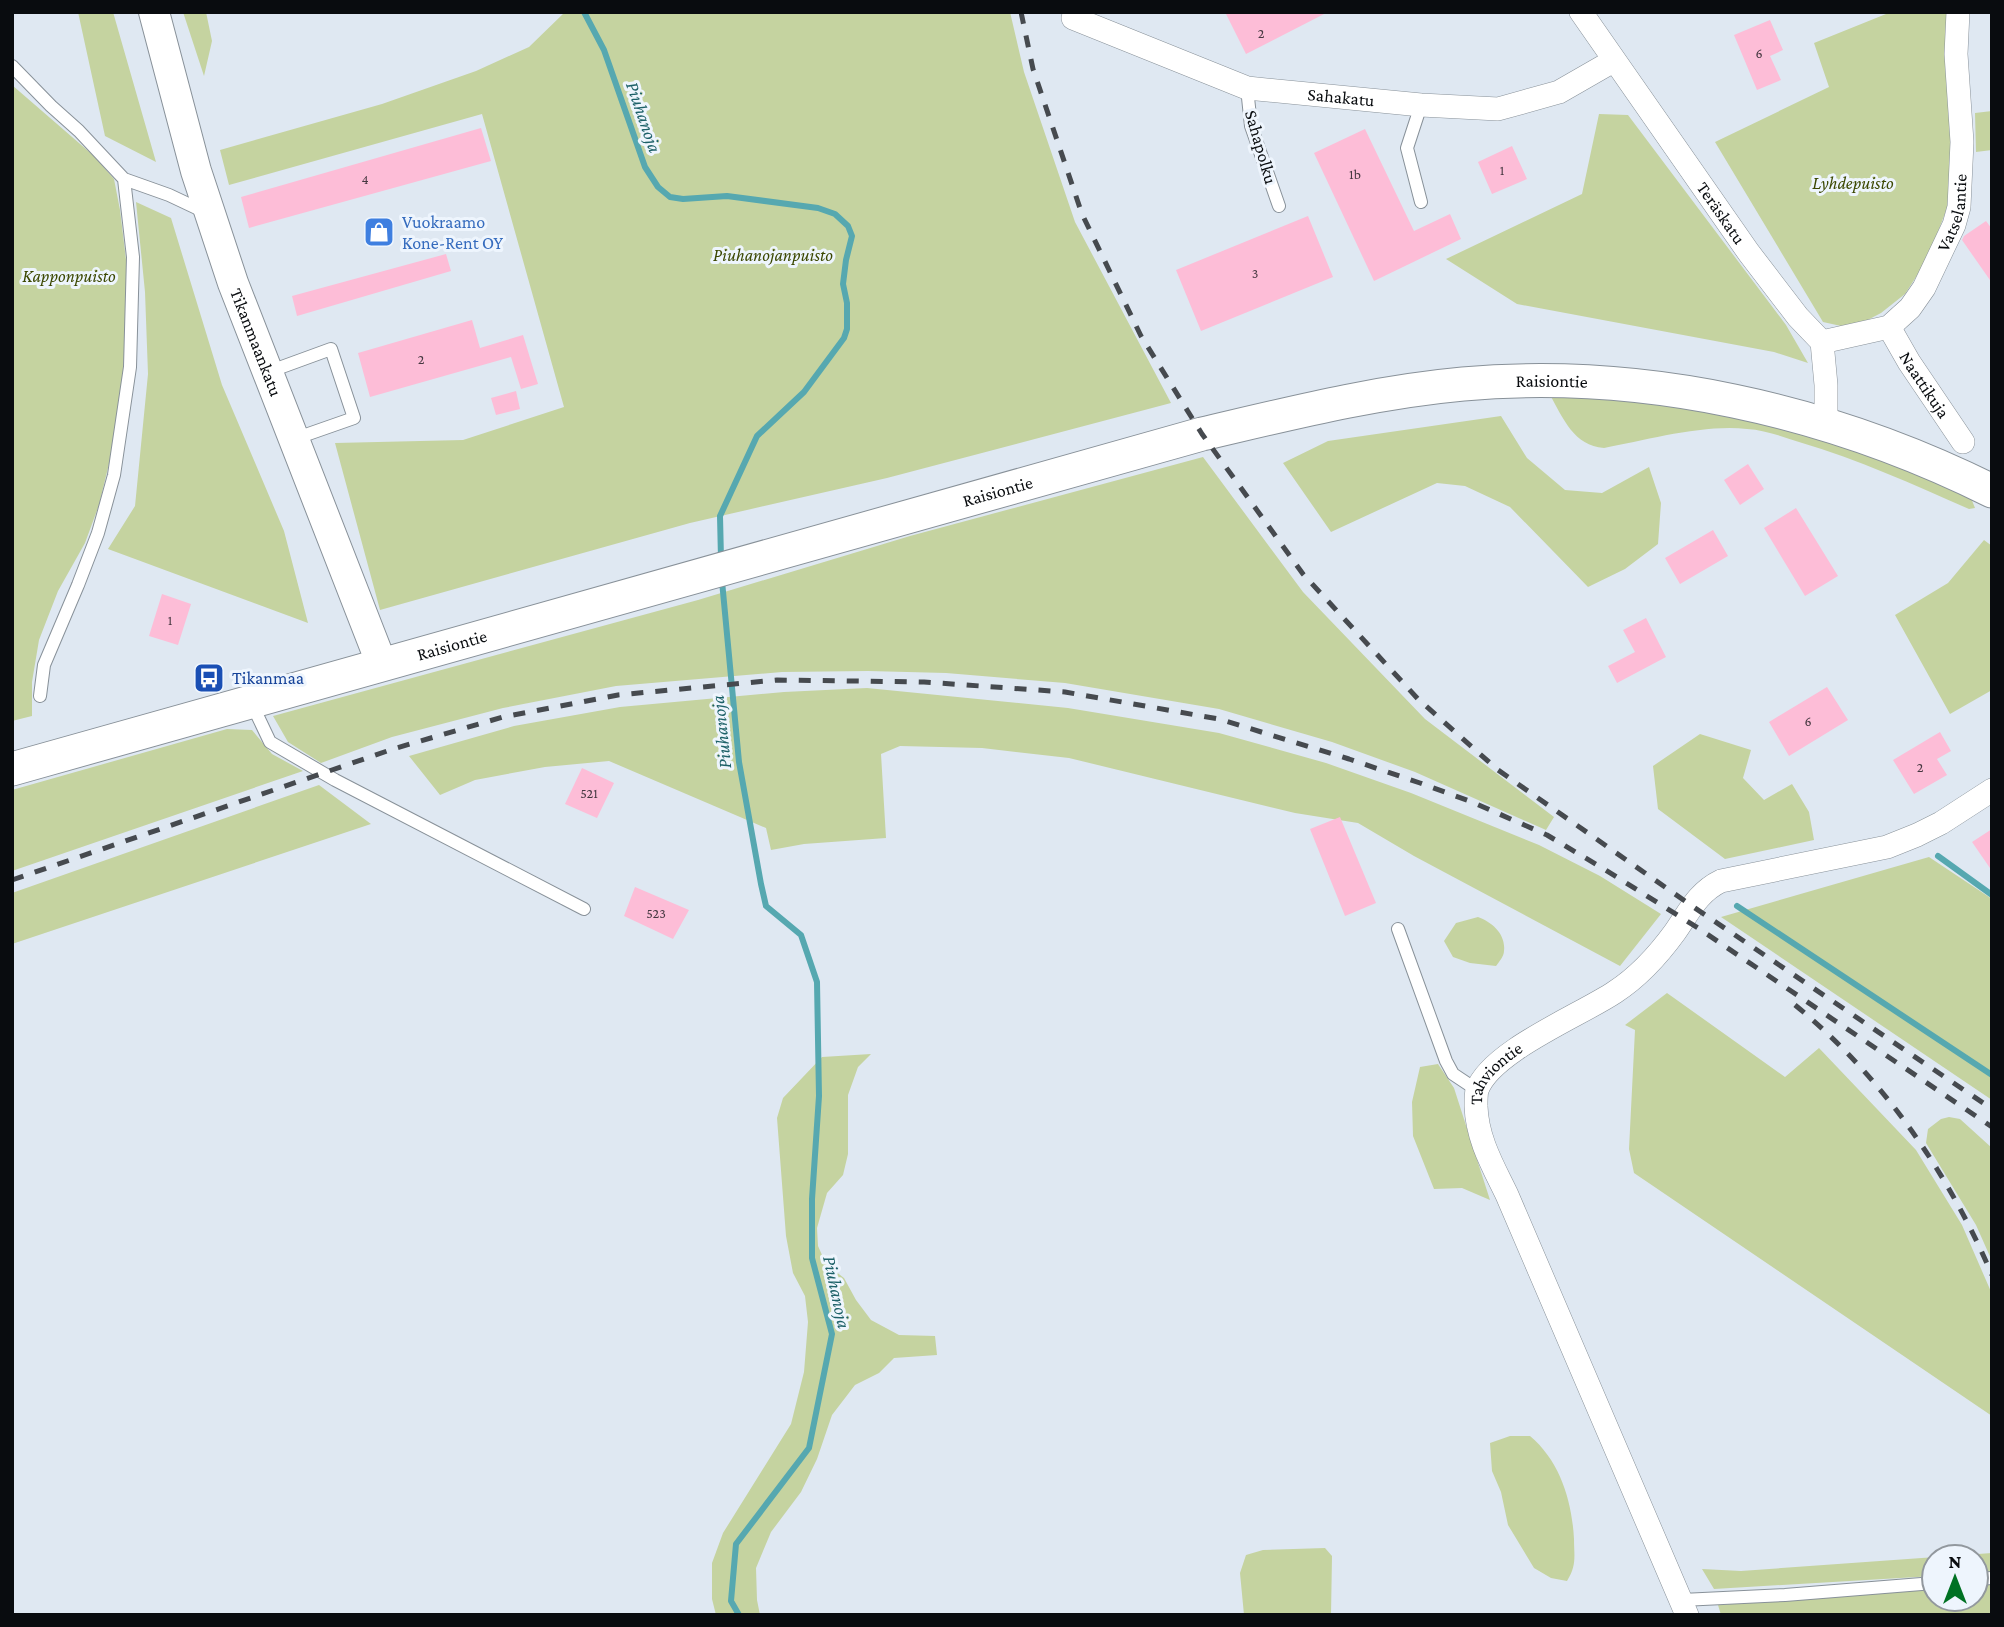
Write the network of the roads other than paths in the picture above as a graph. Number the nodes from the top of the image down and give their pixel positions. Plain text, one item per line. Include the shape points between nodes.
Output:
1 (154, 12) edge
2 (1581, 12) edge
3 (1958, 12) edge
4 (1073, 18) dead end
5 (1613, 61) junction
6 (12, 66) edge
7 (1247, 88) junction
8 (1421, 105) junction
9 (124, 179) junction
10 (1421, 202) dead end
11 (1279, 206) dead end
12 (211, 214) junction
13 (1889, 327) junction
14 (1822, 342) junction
15 (267, 372) junction
16 (1826, 424) junction
17 (294, 439) junction
18 (1963, 442) dead end
19 (1992, 491) edge
20 (382, 664) junction
21 (40, 696) dead end
22 (251, 702) junction
23 (12, 769) edge
24 (1992, 790) edge
25 (584, 909) dead end
26 (1398, 929) dead end
27 (1477, 1090) junction
28 (1920, 1584) edge
29 (1685, 1607) edge

1 - 12 street, Tikanmaankatu
2 - 5 street, Teräskatu
3 - 13 street, Vatselantie via 1959,207 1924,288 1910,309
4 - 7 street, Sahakatu
5 - 8 street, Sahakatu via 1559,92 1497,109
5 - 14 street, Teräskatu via 1749,253
6 - 9 lane
7 - 8 street, Sahakatu
7 - 11 lane, Sahapolku via 1251,126
8 - 10 lane via 1407,148
9 - 12 lane
9 - 21 lane via 133,257 125,415 98,533 44,665
12 - 15 street, Tikanmaankatu
13 - 14 street
13 - 18 street, Naattikuja
14 - 16 street
15 - 17 street, Tikanmaankatu
15 - 17 lane via 331,349 354,418
16 - 19 main road, Raisiontie via 1904,451
16 - 20 main road, Raisiontie via 1687,393 1594,382 1464,384 1363,398 1202,435
17 - 20 street, Tikanmaankatu
20 - 22 main road, Raisiontie
22 - 23 main road, Raisiontie
22 - 25 lane via 270,742
24 - 27 street, Tahviontie via 1941,823 1886,847 1712,885 1652,960 1617,991 1511,1053
26 - 27 lane via 1446,1061 1454,1074
27 - 29 street, Tahviontie via 1477,1121 1484,1147
28 - 29 lane

